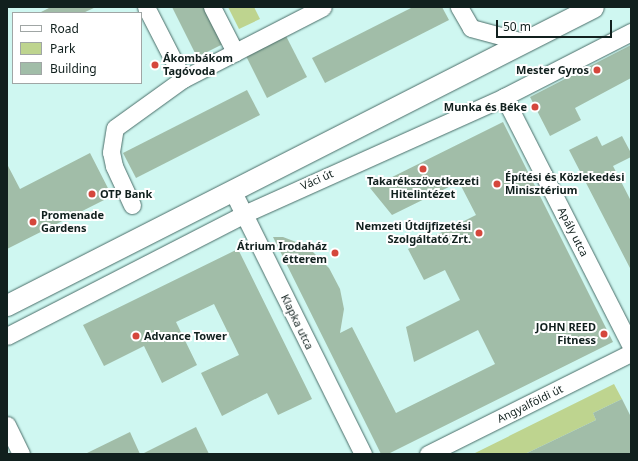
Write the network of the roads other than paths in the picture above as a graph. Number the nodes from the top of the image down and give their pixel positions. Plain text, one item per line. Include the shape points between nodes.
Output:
1 (146, 7) edge
2 (212, 7) edge
3 (323, 7) edge
4 (459, 7) edge
5 (593, 7) edge
6 (631, 32) edge
7 (523, 42) junction
8 (235, 52) junction
9 (183, 79) junction
10 (504, 97) junction
11 (232, 190) junction
12 (132, 205) dead end
13 (244, 214) junction
14 (7, 305) edge
15 (7, 336) edge
16 (631, 346) edge
17 (631, 353) edge
18 (7, 425) edge
19 (21, 454) edge
20 (362, 454) edge
21 (428, 454) edge

1 - 9 street
2 - 8 street
3 - 8 street
4 - 7 street via 471,28
5 - 7 main road
6 - 10 street, Váci út
7 - 11 main road
8 - 9 street
9 - 12 street via 115,128 111,152 114,166
10 - 13 street, Váci út
10 - 16 street, Apály utca
11 - 13 street, Klapka utca
11 - 14 main road
13 - 15 street, Váci út
13 - 20 street, Klapka utca
17 - 21 street, Angyalföldi út
18 - 19 street

